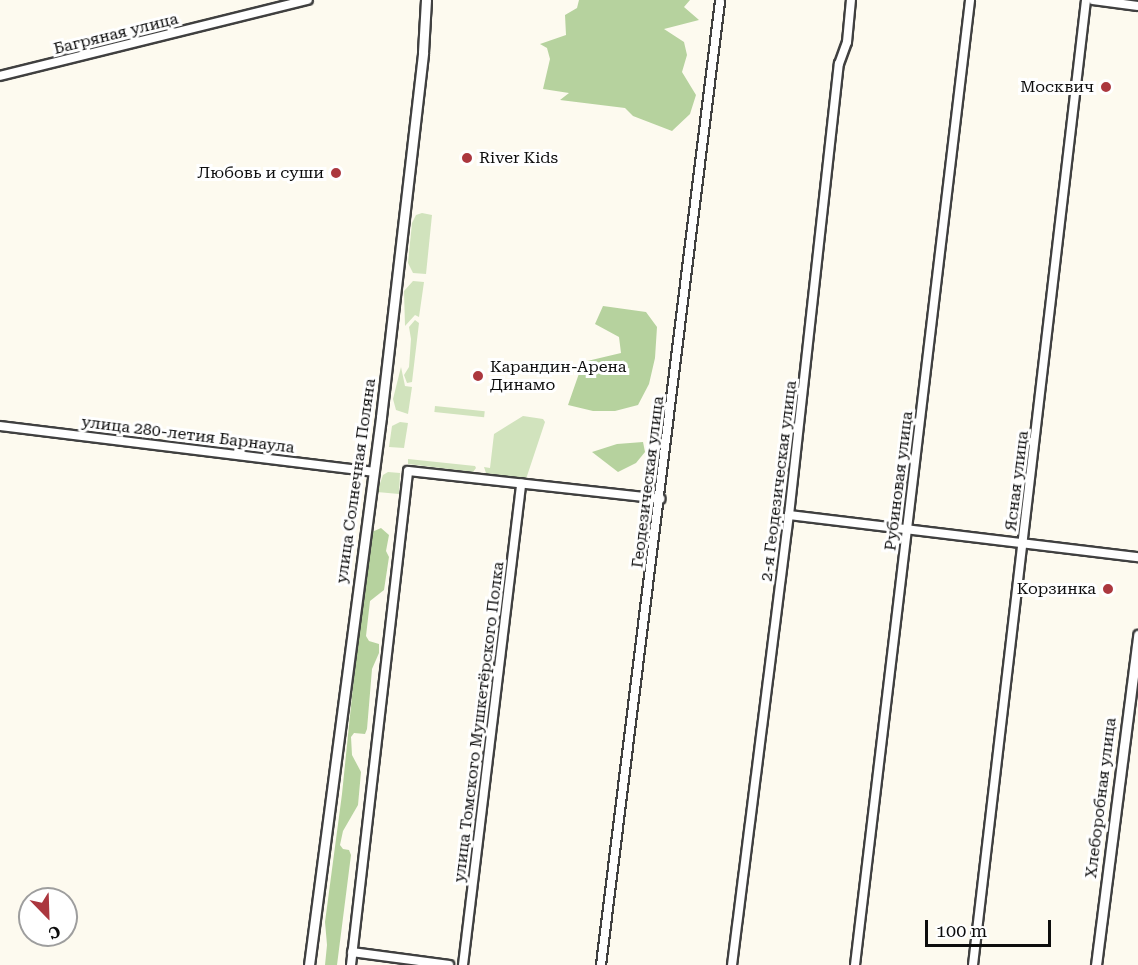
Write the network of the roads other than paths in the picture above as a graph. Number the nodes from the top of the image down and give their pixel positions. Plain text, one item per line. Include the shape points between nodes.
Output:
1 (308, 0) edge
2 (426, 0) edge
3 (851, 0) edge
4 (970, 0) edge
5 (1086, 0) edge
6 (1093, 0) edge
7 (720, 1) edge
8 (1138, 6) edge
9 (0, 76) edge
10 (0, 426) edge
11 (373, 472) junction
12 (521, 483) junction
13 (660, 499) junction
14 (789, 515) junction
15 (907, 530) junction
16 (1023, 544) junction
17 (1138, 557) edge
18 (1138, 635) edge
19 (352, 952) junction
20 (309, 965) edge
21 (351, 965) edge
22 (448, 965) edge
23 (463, 965) edge
24 (601, 965) edge
25 (732, 965) edge
26 (855, 965) edge
27 (973, 965) edge
28 (1096, 965) edge

1 - 9 street, Багряная улица
2 - 11 street, улица Солнечная Поляна
3 - 14 street, 2-я Геодезическая улица via 847,42 839,64
4 - 15 street, Рубиновая улица
5 - 16 street, Ясная улица
6 - 8 street
7 - 13 street, Геодезическая улица
10 - 11 street, улица 280-летия Барнаула
11 - 20 street, улица Солнечная Поляна
12 - 13 street
12 - 19 street via 408,471
12 - 23 street, улица Томского Мушкетёрского Полка
13 - 24 street, Геодезическая улица
14 - 15 street
14 - 25 street, 2-я Геодезическая улица
15 - 16 street
15 - 26 street, Рубиновая улица
16 - 17 street
16 - 27 street, Ясная улица
18 - 28 street, Хлеборобная улица
19 - 21 street
19 - 22 street

